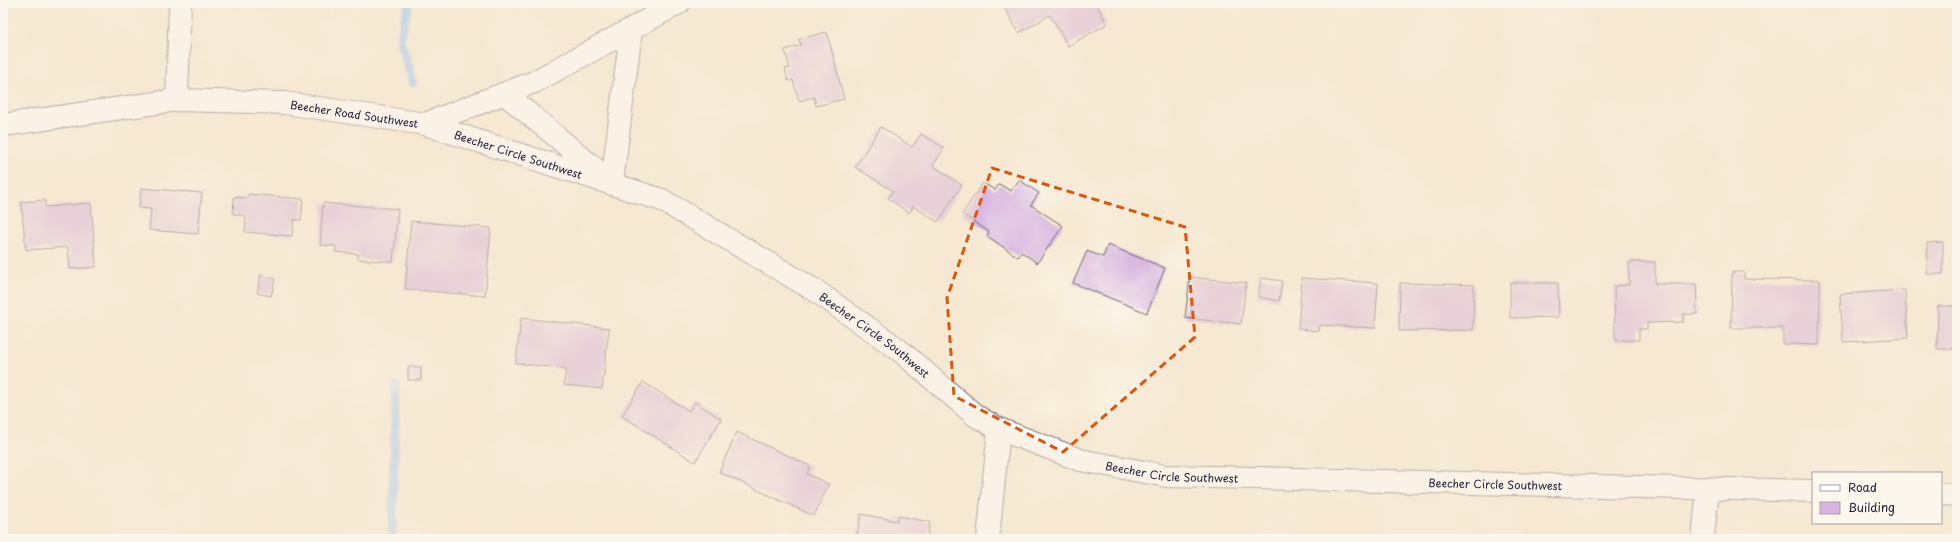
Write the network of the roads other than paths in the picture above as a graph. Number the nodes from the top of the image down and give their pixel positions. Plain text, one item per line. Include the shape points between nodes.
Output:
1 (180, 3) edge
2 (679, 3) edge
3 (631, 31) junction
4 (505, 94) junction
5 (177, 100) junction
6 (425, 124) junction
7 (3, 125) edge
8 (612, 183) junction
9 (999, 429) junction
10 (1708, 488) junction
11 (1812, 491) edge
12 (1942, 494) edge
13 (1957, 495) edge
14 (988, 539) edge
15 (1703, 539) edge

1 - 5 street
2 - 3 street, Beecher Road Southwest
3 - 4 street, Beecher Road Southwest via 534,82
3 - 8 street
4 - 6 street, Beecher Road Southwest
4 - 8 street, Beecher Circle Southwest
5 - 6 street, Beecher Road Southwest via 285,103
5 - 7 street, Beecher Road Southwest
6 - 8 street, Beecher Circle Southwest
8 - 9 street, Beecher Circle Southwest via 662,200 816,291 898,349 976,416
9 - 10 street, Beecher Circle Southwest via 1080,460 1166,476
9 - 14 street
10 - 11 street, Beecher Circle Southwest
10 - 15 street
12 - 13 street

